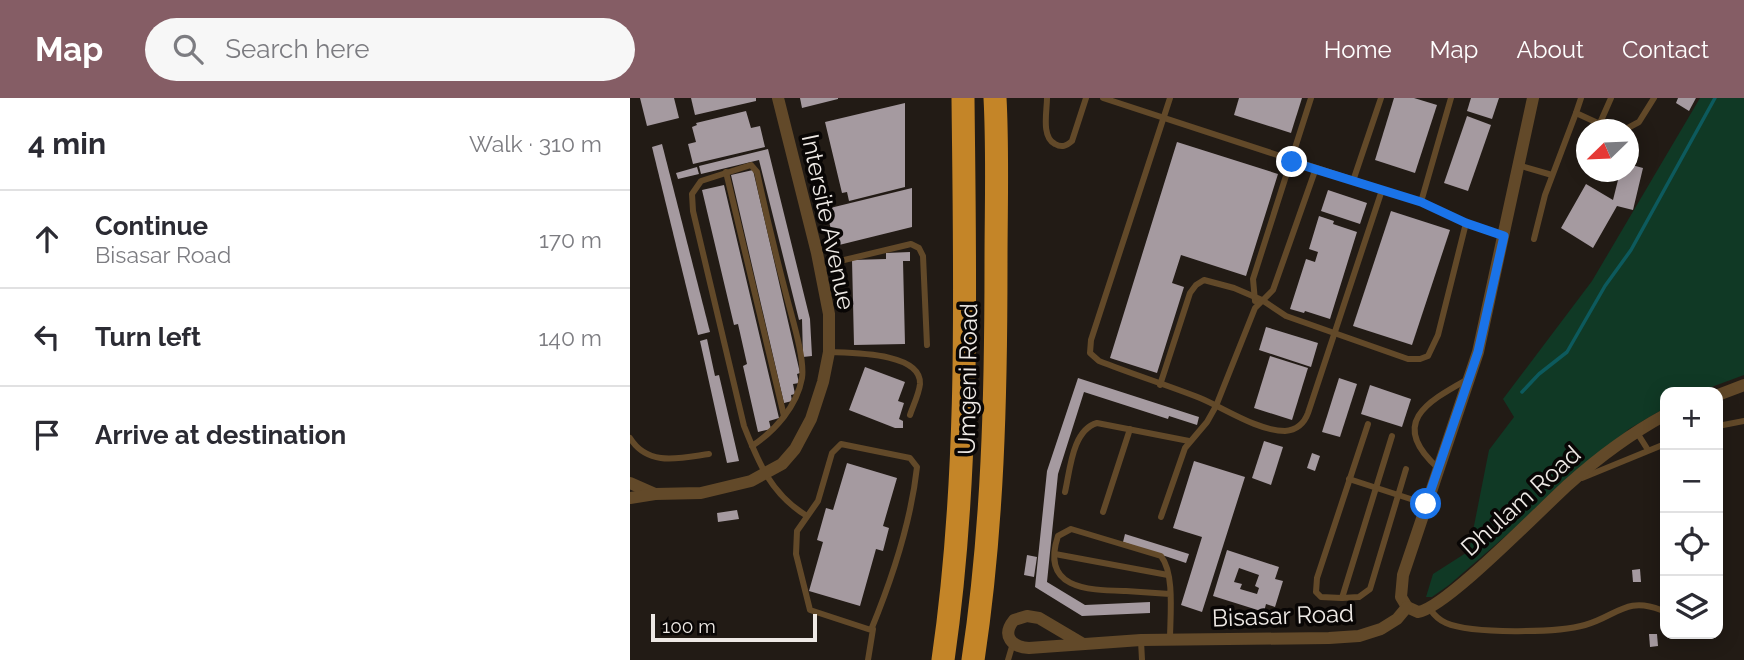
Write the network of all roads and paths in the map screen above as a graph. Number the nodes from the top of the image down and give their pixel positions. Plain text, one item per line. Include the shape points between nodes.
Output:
1 (778, 98) edge
2 (963, 98) edge
3 (995, 98) edge
4 (1047, 98) edge
5 (1086, 98) edge
6 (1103, 98) edge
7 (1170, 98) edge
8 (1311, 98) edge
9 (1381, 98) edge
10 (1451, 98) edge
11 (1532, 98) edge
12 (1581, 98) edge
13 (1611, 98) edge
14 (1654, 98) edge
15 (1576, 113) junction
16 (1164, 118) junction
17 (1590, 119) edge
18 (1602, 119) edge
19 (1639, 122) edge
20 (1292, 162) junction
21 (1518, 165) junction
22 (1316, 168) junction
23 (726, 172) junction
24 (1552, 175) junction
25 (1353, 181) junction
26 (1382, 190) junction
27 (1421, 202) junction
28 (1466, 223) junction
29 (1504, 236) junction
30 (1534, 239) dead end
31 (819, 266) junction
32 (1259, 299) junction
33 (1334, 334) junction
34 (927, 345) dead end
35 (829, 352) junction
36 (1468, 378) junction
37 (1160, 385) junction
38 (1744, 385) edge
39 (1723, 393) edge
40 (1216, 406) junction
41 (910, 415) dead end
42 (784, 416) junction
43 (1660, 418) edge
44 (1744, 421) edge
45 (1368, 424) dead end
46 (1723, 425) edge
47 (1130, 429) junction
48 (1636, 431) junction
49 (1392, 436) dead end
50 (630, 438) edge
51 (1189, 441) junction
52 (752, 446) junction
53 (1660, 446) edge
54 (1648, 450) junction
55 (709, 454) dead end
56 (1438, 468) junction
57 (1406, 469) dead end
58 (766, 475) junction
59 (1349, 479) junction
60 (630, 483) edge
61 (1568, 485) junction
62 (1376, 487) junction
63 (1065, 492) dead end
64 (655, 494) junction
65 (1398, 495) junction
66 (630, 498) edge
67 (1426, 504) junction
68 (1103, 512) dead end
69 (807, 516) junction
70 (1161, 517) dead end
71 (958, 519) junction
72 (1055, 554) junction
73 (1168, 575) junction
74 (1170, 594) junction
75 (1342, 598) junction
76 (1407, 607) junction
77 (1430, 609) junction
78 (1660, 610) edge
79 (871, 629) junction
80 (1141, 640) junction
81 (1170, 640) junction
82 (1013, 643) junction
83 (1083, 644) junction
84 (868, 660) edge
85 (930, 660) edge
86 (943, 660) edge
87 (973, 660) edge
88 (1008, 660) edge
89 (1142, 660) edge

1 - 31 street, Intersite Avenue
2 - 71 highway, Umgeni Road via 964,391
3 - 87 highway, Umgeni Road via 994,442
4 - 5 lane via 1047,134 1062,146 1072,141
6 - 16 lane
7 - 16 lane
8 - 20 lane
9 - 25 lane
10 - 27 lane
11 - 21 street
12 - 15 lane
13 - 18 lane
14 - 19 lane
15 - 17 lane
15 - 24 lane
16 - 20 lane
16 - 37 lane via 1089,348 1099,361
20 - 22 lane
20 - 32 lane via 1253,279
21 - 24 lane
21 - 29 street
22 - 25 lane
22 - 32 lane via 1273,290
23 - 42 lane
23 - 42 lane via 755,167 794,327 802,379
23 - 52 lane via 701,181 692,199 737,403
24 - 30 lane
25 - 26 lane
26 - 27 lane
26 - 33 lane
27 - 28 lane
28 - 29 lane
28 - 33 lane via 1438,335 1428,356 1408,359
29 - 36 street
31 - 34 lane via 911,244 919,248
31 - 35 street, Intersite Avenue via 829,314
32 - 33 lane via 1286,316
32 - 37 lane via 1210,280 1196,285
32 - 40 lane
33 - 40 lane via 1302,425 1277,430
35 - 41 lane via 892,359 913,368 920,384
35 - 58 street, Intersite Avenue via 811,419 795,449
36 - 56 street
36 - 56 lane via 1438,394 1417,418 1418,445
37 - 40 lane
38 - 39 street
40 - 51 lane
42 - 52 lane
43 - 48 street, Dhulam Road
44 - 46 lane
45 - 59 lane
47 - 51 lane
47 - 63 lane via 1097,423 1087,427 1076,446
47 - 68 lane
48 - 54 lane
48 - 61 street, Dhulam Road
49 - 62 lane
50 - 55 lane via 650,457
51 - 70 lane
52 - 58 lane
53 - 54 lane
54 - 61 lane
56 - 67 street
57 - 65 lane
58 - 64 street, Intersite Avenue via 701,493
58 - 69 lane via 782,498
59 - 62 lane
59 - 75 lane via 1316,588 1321,597
60 - 64 street, Intersite Avenue
61 - 77 street, Dhulam Road
62 - 65 lane
62 - 75 lane
64 - 66 street, Intersite Avenue
65 - 67 lane
65 - 75 lane via 1370,589 1359,597
67 - 76 street via 1400,588
69 - 79 lane via 798,527 795,549 807,606 813,613
69 - 79 lane via 818,501 836,446 910,457 915,463 909,512
71 - 85 highway
71 - 86 highway, Umgeni Road
72 - 73 lane
72 - 73 lane via 1058,536 1071,529 1161,556
72 - 74 lane via 1058,572 1075,587
73 - 74 lane
74 - 81 lane
76 - 77 street via 1418,612
76 - 81 street, Bisasar Road via 1381,629 1359,636
77 - 78 lane via 1443,622 1482,631 1574,627 1641,604
79 - 84 lane
80 - 81 street, Bisasar Road
80 - 83 street, Bisasar Road
80 - 89 lane
82 - 83 street, Bisasar Road via 1030,648
82 - 83 street via 1011,624 1027,616 1039,618
82 - 88 lane

